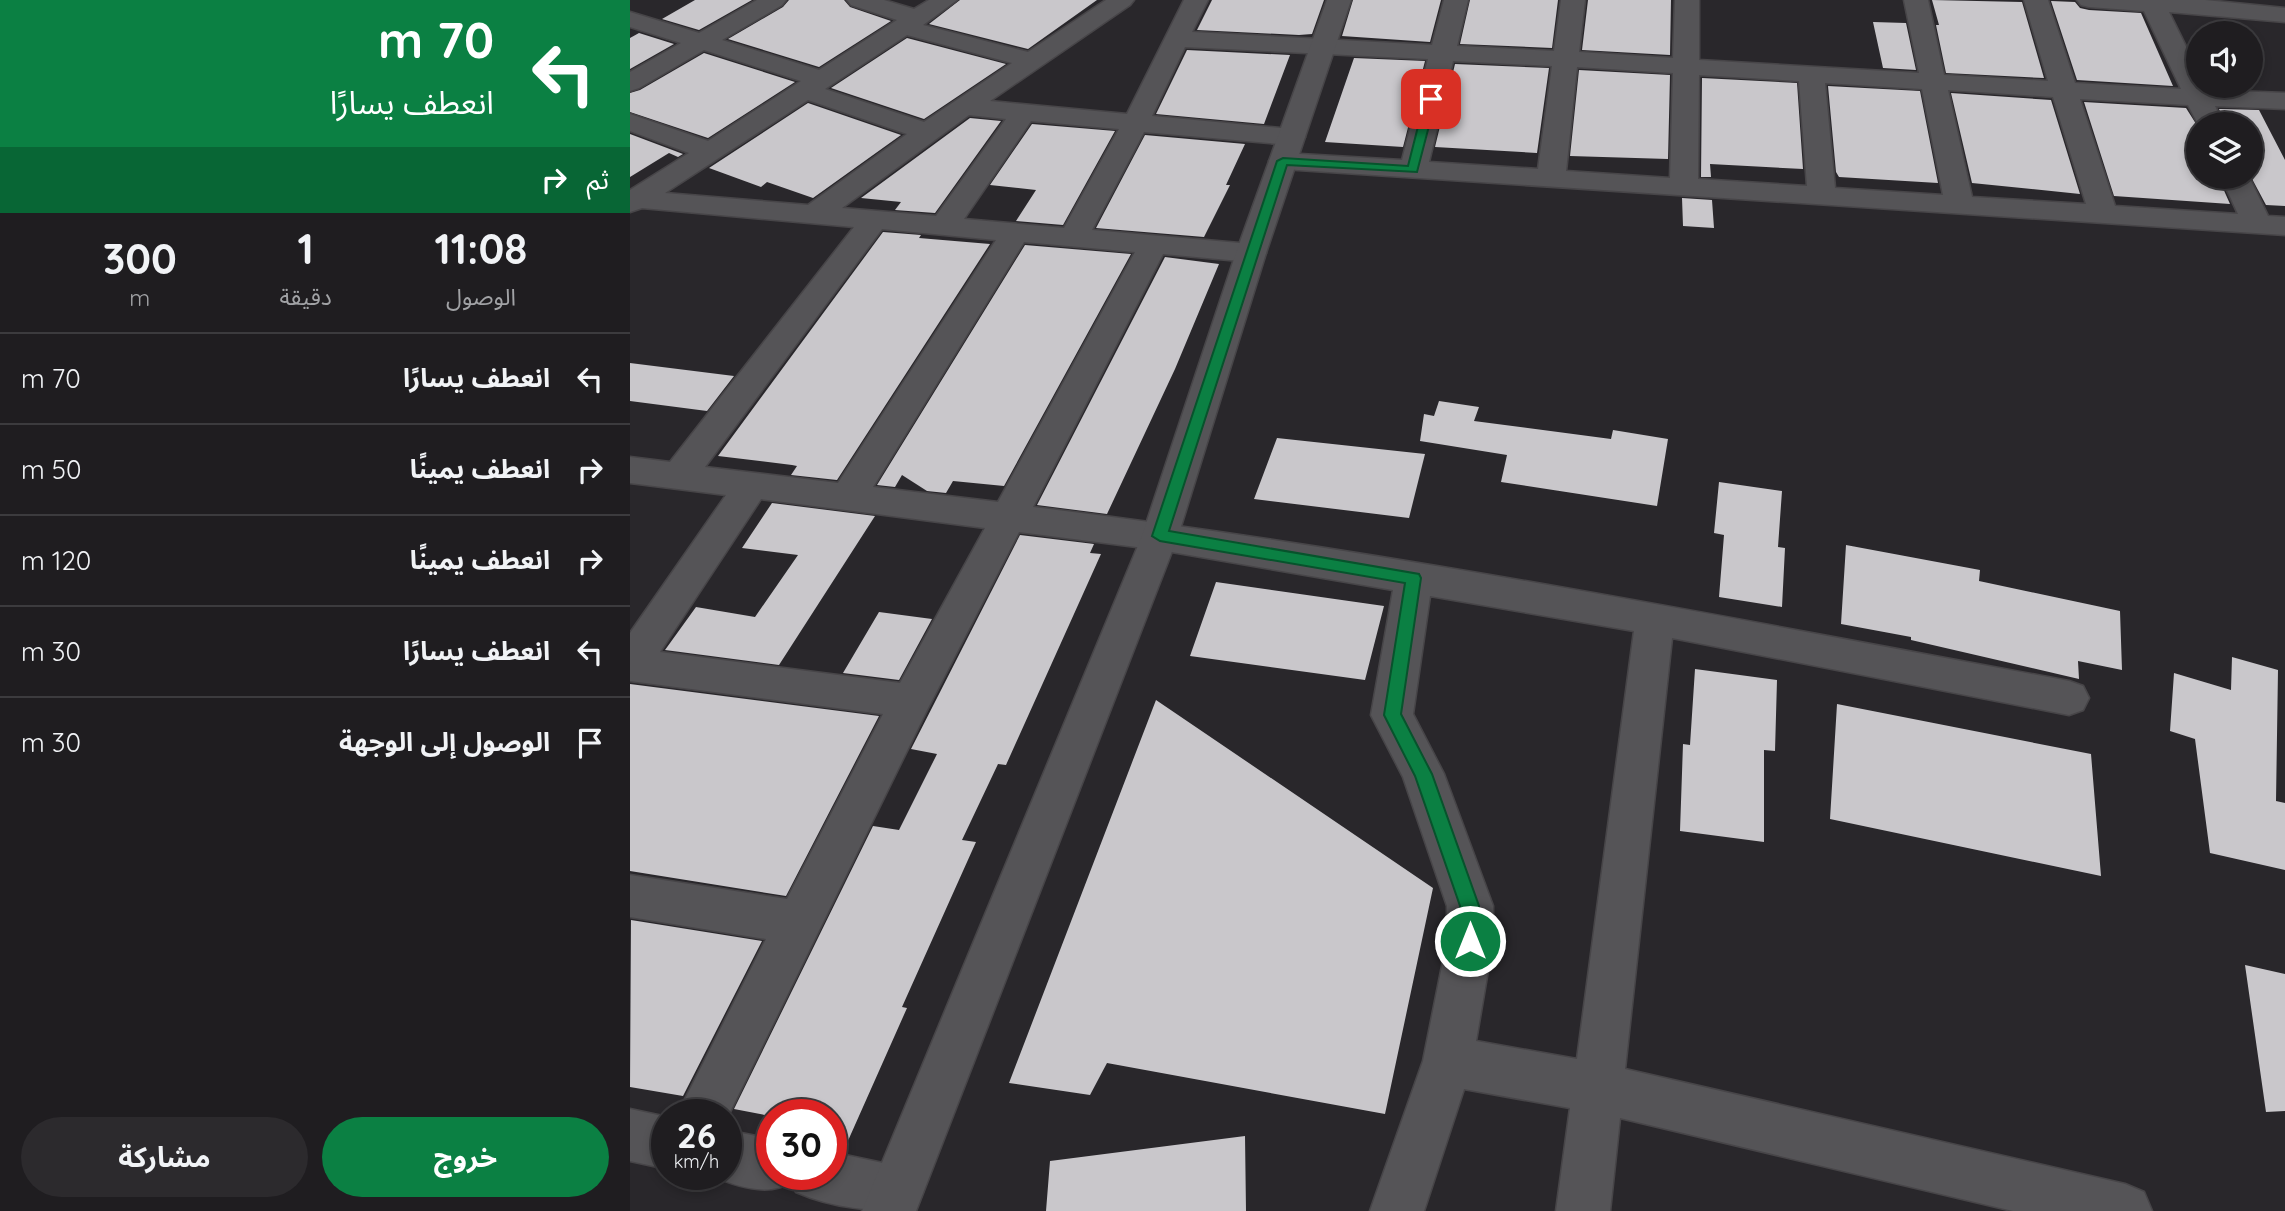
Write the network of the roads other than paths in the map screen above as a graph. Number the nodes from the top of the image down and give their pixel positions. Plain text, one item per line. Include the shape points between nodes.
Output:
1 (774, 0) edge
2 (859, 0) edge
3 (945, 0) edge
4 (1196, 0) edge
5 (1339, 0) edge
6 (1456, 0) edge
7 (1573, 0) edge
8 (1687, 0) edge
9 (1916, 0) edge
10 (2036, 0) edge
11 (2088, 0) edge
12 (1116, 1) edge
13 (2153, 4) junction
14 (2218, 8) junction
15 (2285, 15) edge
16 (630, 19) edge
17 (2224, 21) edge
18 (909, 23) junction
19 (1177, 39) junction
20 (702, 41) junction
21 (1323, 46) junction
22 (1443, 52) junction
23 (1565, 59) junction
24 (1032, 61) junction
25 (1686, 67) junction
26 (2186, 73) edge
27 (1811, 75) junction
28 (1933, 82) junction
29 (630, 83) edge
30 (816, 86) junction
31 (2064, 90) junction
32 (2186, 97) edge
33 (2198, 98) edge
34 (964, 107) junction
35 (1024, 112) junction
36 (2204, 112) edge
37 (630, 122) edge
38 (1136, 122) junction
39 (927, 132) junction
40 (1287, 149) junction
41 (711, 151) junction
42 (1413, 170) junction
43 (1550, 178) junction
44 (1684, 187) junction
45 (2240, 189) edge
46 (1822, 196) junction
47 (633, 201) edge
48 (1959, 205) junction
49 (2103, 214) junction
50 (814, 215) junction
51 (874, 220) junction
52 (2256, 224) junction
53 (944, 226) junction
54 (2285, 226) edge
55 (1016, 232) junction
56 (1073, 237) junction
57 (1154, 244) junction
58 (1251, 253) junction
59 (630, 470) edge
60 (679, 476) junction
61 (752, 485) junction
62 (848, 497) junction
63 (1009, 517) junction
64 (1160, 536) junction
65 (1414, 578) junction
66 (1655, 619) junction
67 (630, 665) edge
68 (2069, 698) dead end
69 (911, 701) junction
70 (630, 896) edge
71 (801, 923) junction
72 (1448, 1061) junction
73 (1600, 1088) junction
74 (710, 1099) edge
75 (630, 1135) edge
76 (651, 1140) edge
77 (847, 1185) edge
78 (893, 1201) edge
79 (1397, 1211) edge
80 (1583, 1211) edge
81 (2125, 1211) edge

1 - 20 street
2 - 18 street
3 - 18 street
4 - 19 street
5 - 21 street
6 - 22 street
7 - 23 street
8 - 25 street
9 - 28 street
10 - 31 street
11 - 13 street
12 - 24 street
13 - 14 street
13 - 26 street
14 - 15 street
14 - 17 street
16 - 20 street
18 - 24 street
18 - 30 street
19 - 21 street
19 - 38 street
20 - 29 street
20 - 30 street
21 - 22 street
21 - 40 street
22 - 23 street
22 - 42 street
23 - 25 street
23 - 43 street
24 - 34 street
25 - 27 street
25 - 44 street
27 - 28 street
27 - 46 street
28 - 31 street
28 - 48 street
30 - 39 street
30 - 41 street
31 - 32 street
31 - 49 street
33 - 36 street
34 - 35 street
34 - 39 street
35 - 38 street
35 - 53 street
37 - 41 street
38 - 40 street
38 - 56 street
39 - 50 street
40 - 42 street
40 - 58 street
41 - 47 street
42 - 43 street
43 - 44 street
44 - 46 street
45 - 52 street
46 - 48 street
47 - 50 street
48 - 49 street
49 - 52 street
50 - 51 street
51 - 53 street
51 - 60 street
52 - 54 street
53 - 55 street
55 - 56 street
55 - 62 street
56 - 57 street
57 - 58 street
57 - 63 street
58 - 64 street
59 - 60 street
60 - 61 street
61 - 62 street
61 - 67 street
62 - 63 street
63 - 64 street
63 - 69 street
64 - 65 street
64 - 78 street
65 - 66 street
65 - 72 street via 1392,715 1423,774 1470,906 1470,941
66 - 68 street
66 - 73 street
67 - 69 street
69 - 71 street
70 - 71 street
71 - 74 street
72 - 73 street
72 - 79 street
73 - 80 street
73 - 81 street
75 - 76 street
77 - 78 street

